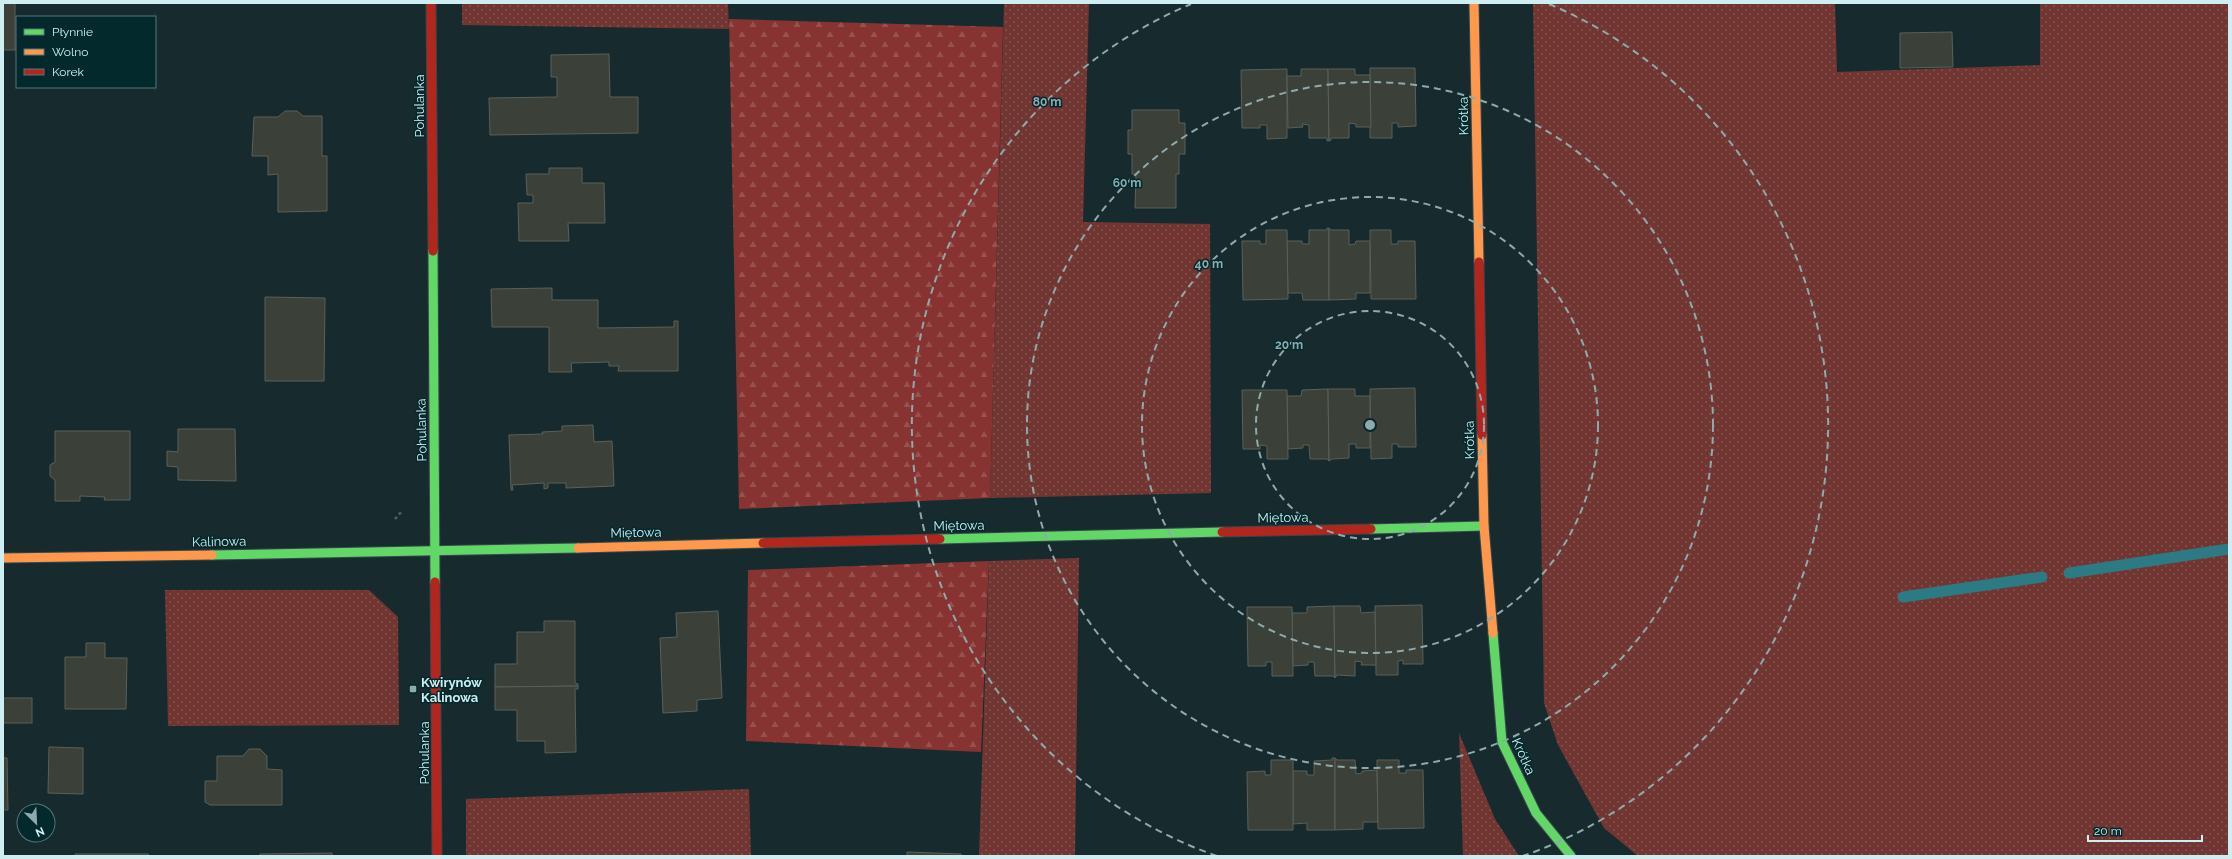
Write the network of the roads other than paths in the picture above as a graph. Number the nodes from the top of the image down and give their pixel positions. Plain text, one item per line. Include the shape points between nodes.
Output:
1 (431, 3) edge
2 (1474, 3) edge
3 (1484, 526) junction
4 (436, 551) junction
5 (3, 558) edge
6 (437, 856) edge
7 (1571, 856) edge

1 - 4 street, Pohulanka
2 - 3 street, Krótka
3 - 4 street, Miętowa
3 - 7 street, Krótka via 1502,742 1536,813
4 - 5 street, Kalinowa
4 - 6 street, Pohulanka

